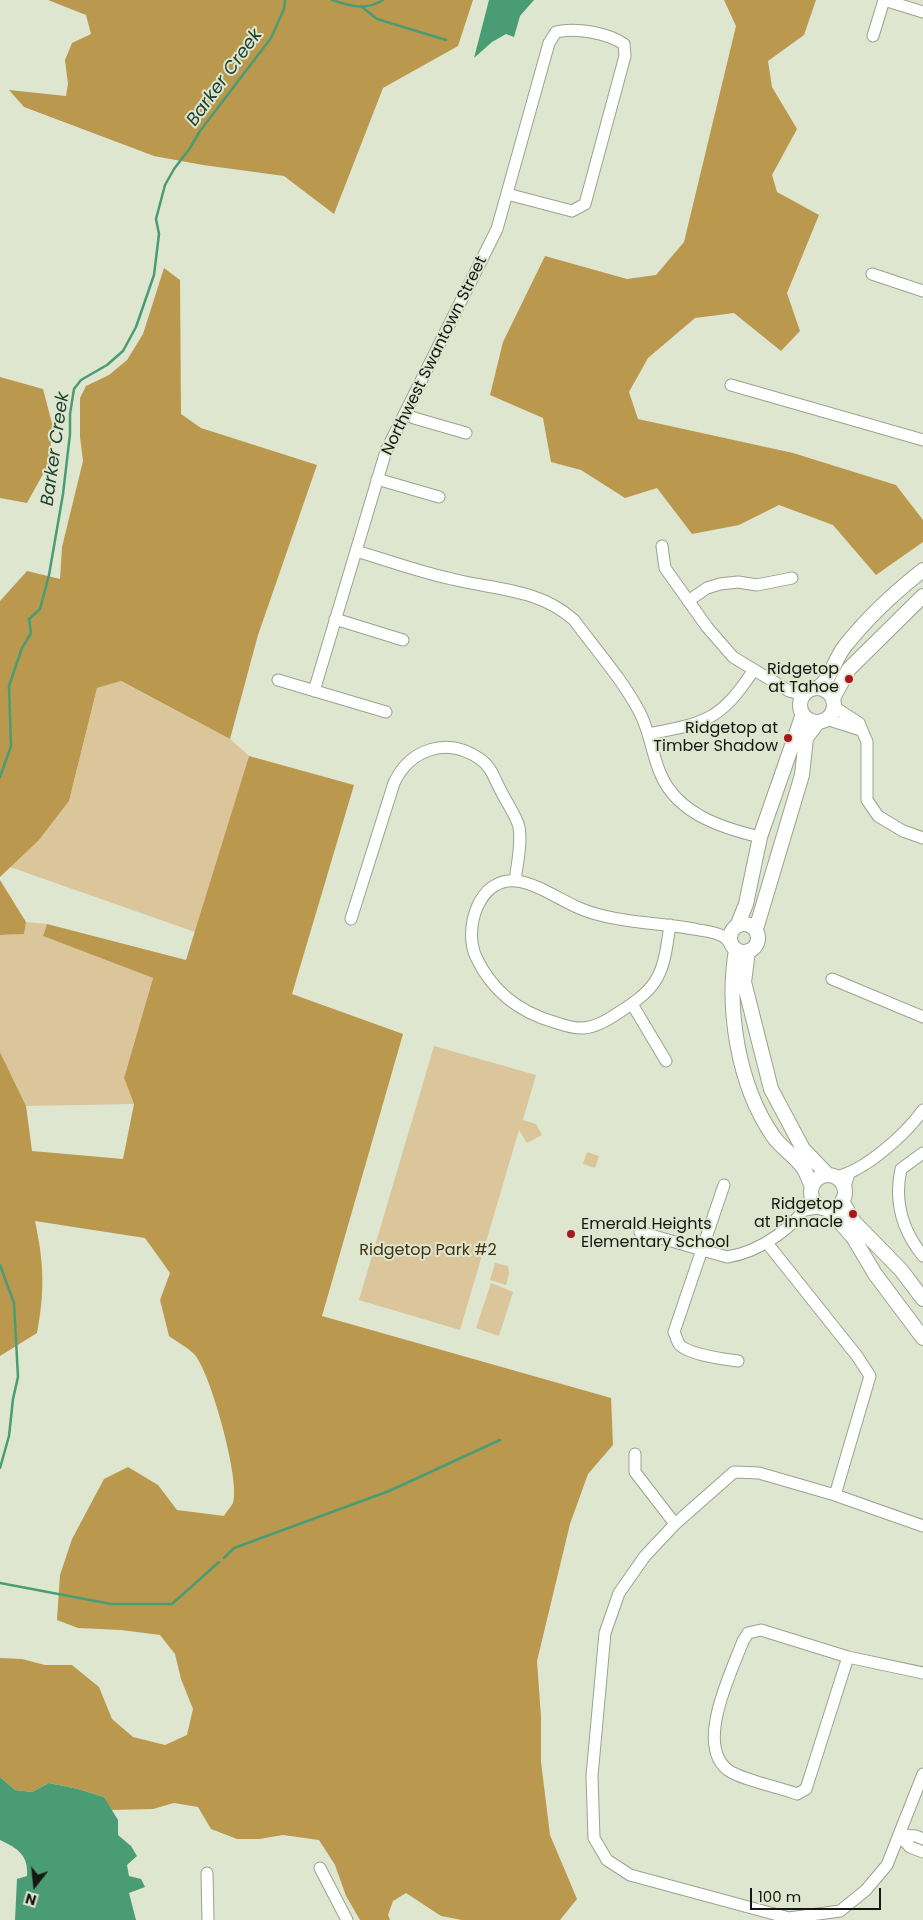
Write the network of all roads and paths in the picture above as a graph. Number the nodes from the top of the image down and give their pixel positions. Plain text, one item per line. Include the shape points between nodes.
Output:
1 (884, 0) edge
2 (923, 12) edge
3 (873, 36) dead end
4 (507, 194) junction
5 (872, 274) dead end
6 (923, 292) edge
7 (731, 385) dead end
8 (405, 413) junction
9 (466, 433) dead end
10 (923, 440) edge
11 (377, 479) junction
12 (439, 497) dead end
13 (662, 546) dead end
14 (356, 551) junction
15 (923, 570) edge
16 (792, 578) dead end
17 (923, 596) edge
18 (688, 601) junction
19 (335, 620) junction
20 (404, 640) dead end
21 (753, 671) junction
22 (278, 680) dead end
23 (818, 688) junction
24 (314, 691) junction
25 (800, 702) junction
26 (386, 712) dead end
27 (828, 712) junction
28 (648, 734) junction
29 (760, 837) junction
30 (923, 838) edge
31 (515, 881) junction
32 (351, 919) dead end
33 (670, 925) junction
34 (756, 929) junction
35 (734, 939) junction
36 (832, 979) dead end
37 (632, 1004) junction
38 (923, 1017) edge
39 (666, 1061) dead end
40 (923, 1110) edge
41 (923, 1153) edge
42 (838, 1175) junction
43 (724, 1186) dead end
44 (812, 1191) junction
45 (843, 1195) junction
46 (824, 1208) junction
47 (805, 1210) junction
48 (640, 1232) dead end
49 (767, 1242) junction
50 (701, 1250) junction
51 (923, 1256) edge
52 (923, 1299) edge
53 (923, 1338) edge
54 (738, 1361) dead end
55 (634, 1454) dead end
56 (835, 1495) junction
57 (675, 1524) junction
58 (923, 1526) edge
59 (848, 1657) junction
60 (923, 1673) edge
61 (923, 1774) edge
62 (899, 1835) junction
63 (923, 1839) edge
64 (923, 1852) edge
65 (320, 1868) dead end
66 (207, 1872) dead end
67 (208, 1920) edge
68 (347, 1920) edge

1 - 2 street
1 - 3 street
4 - 4 street, Northwest Swantown Street via 550,43 556,32 566,30 613,37 624,44 625,56 585,204 572,211
4 - 8 street, Northwest Swantown Street via 497,229
5 - 6 street
7 - 10 street
8 - 9 street
8 - 11 street, Northwest Swantown Street
11 - 12 street
11 - 14 street, Northwest Swantown Street
13 - 18 street via 665,568
14 - 19 street, Northwest Swantown Street
14 - 28 street via 453,580 537,596 553,604 574,620 616,676 642,715
15 - 23 main road via 858,631 843,648 825,683
16 - 18 street via 757,585 720,584 707,588
17 - 27 main road via 849,669
18 - 21 street via 733,657
19 - 20 street
19 - 24 street, Northwest Swantown Street
21 - 25 street
21 - 28 street via 736,697 716,715 687,726
22 - 24 street
23 - 25 main road
23 - 27 main road via 826,691
24 - 26 street
25 - 27 main road via 812,721
25 - 29 main road
27 - 30 street via 859,723 867,742 867,800 878,816
27 - 34 main road via 806,738 802,775
28 - 29 street via 661,776 682,803 714,824
29 - 35 main road via 746,904
31 - 32 street via 519,828 495,776 472,755 440,747 426,750 410,758 394,782
31 - 33 street via 583,910
31 - 37 street via 491,888 478,904 474,922 472,941 476,957 498,990 522,1010 574,1028 592,1027
33 - 35 street
33 - 37 street via 658,980
34 - 35 main road via 748,924
34 - 35 main road via 758,943
35 - 42 main road via 771,1090 803,1149
35 - 44 main road via 733,1013 747,1082 772,1135 802,1166
36 - 38 street
37 - 39 street
40 - 42 street via 904,1133
41 - 51 street via 900,1169 897,1184 900,1214 914,1245
42 - 44 main road via 818,1178
42 - 45 main road
43 - 50 street
44 - 46 main road
44 - 47 street
45 - 46 main road via 838,1205
45 - 52 main road via 854,1222 901,1270
46 - 47 street
46 - 53 main road via 854,1237 875,1274
47 - 49 street
48 - 50 street
49 - 50 street via 740,1255 727,1257
49 - 56 street via 870,1376
50 - 54 street via 674,1332 678,1344 713,1358
55 - 57 street via 635,1472
56 - 57 street via 759,1474 734,1472
56 - 58 street
57 - 62 street via 645,1556 619,1594 605,1633 592,1776 594,1838 607,1860 630,1875 788,1918 840,1911 866,1890 887,1865
59 - 59 street via 761,1630 748,1633 715,1717 716,1753 722,1763 731,1771 797,1794 806,1789
59 - 60 street
61 - 62 street
62 - 63 street
62 - 64 street via 910,1846
65 - 68 street
66 - 67 street

